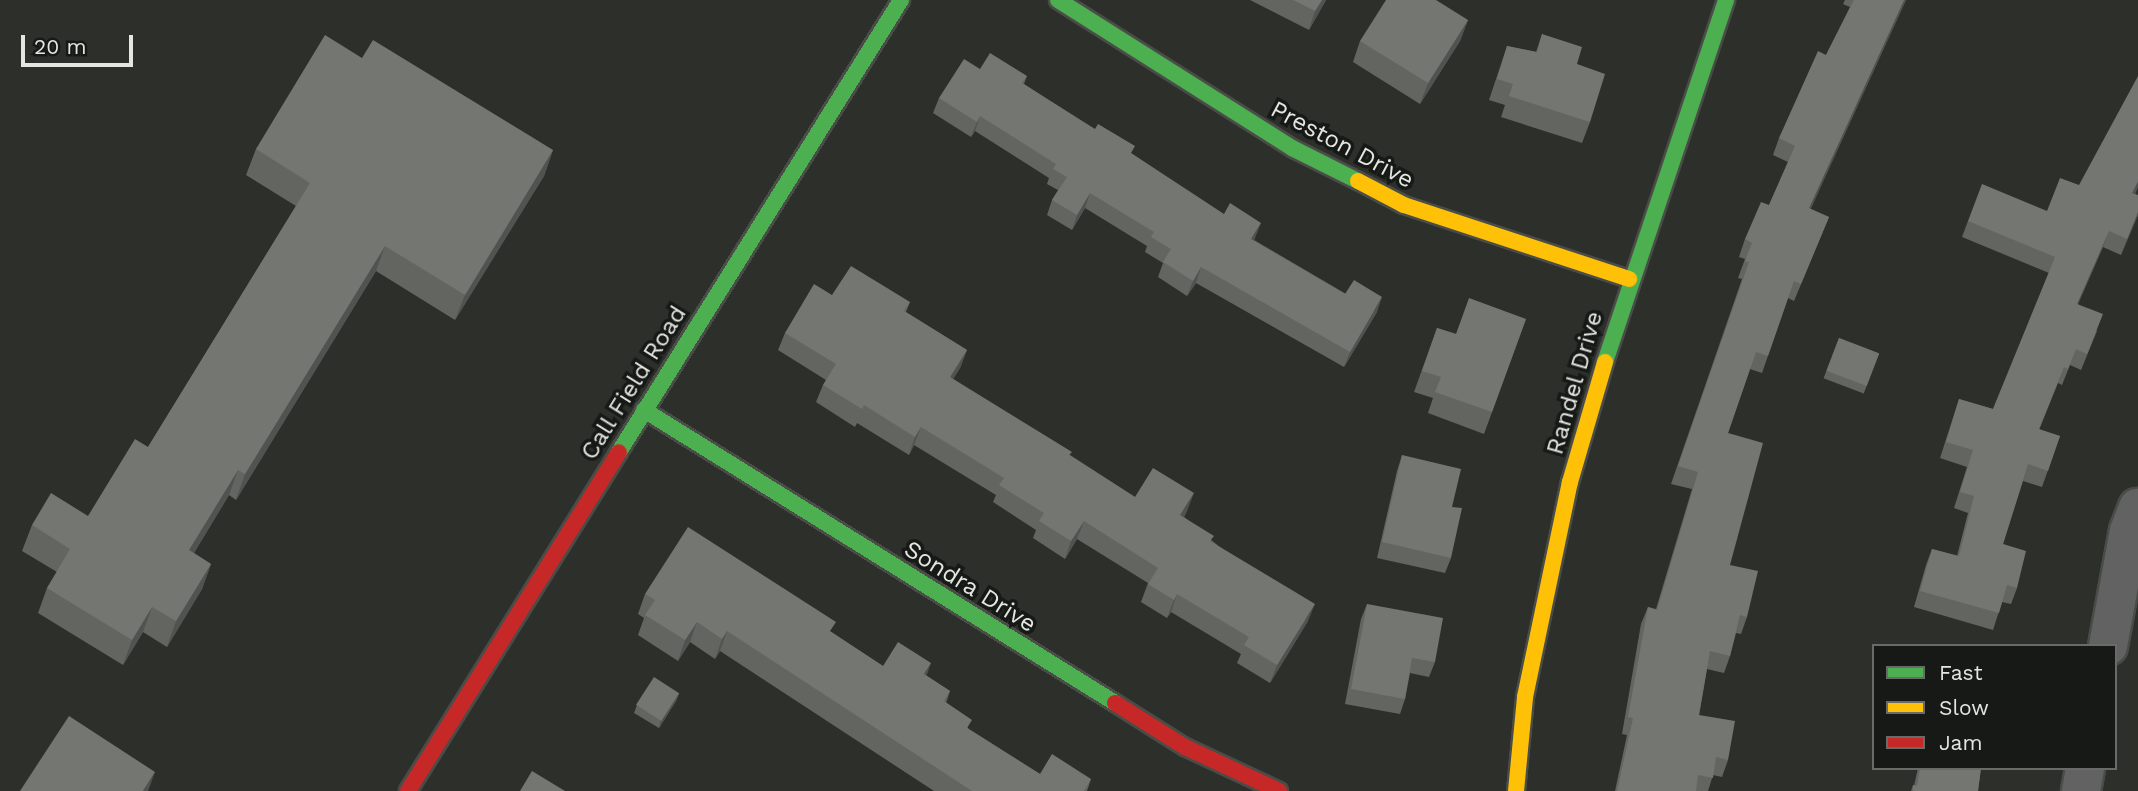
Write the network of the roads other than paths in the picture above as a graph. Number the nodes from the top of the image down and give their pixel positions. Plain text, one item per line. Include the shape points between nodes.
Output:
1 (901, 0) edge
2 (1058, 0) edge
3 (1726, 0) edge
4 (1629, 279) junction
5 (644, 411) junction
6 (2138, 508) edge
7 (2108, 644) edge
8 (2085, 770) edge
9 (408, 791) edge
10 (1279, 791) edge
11 (1516, 791) edge
12 (2081, 791) edge

1 - 5 street, Call Field Road
2 - 4 street, Preston Drive via 1292,148 1404,205
3 - 4 street, Randel Drive
4 - 11 street, Randel Drive via 1570,482 1525,697
5 - 9 street, Call Field Road
5 - 10 street, Sondra Drive via 1185,747
6 - 7 street via 2129,531
8 - 12 street

